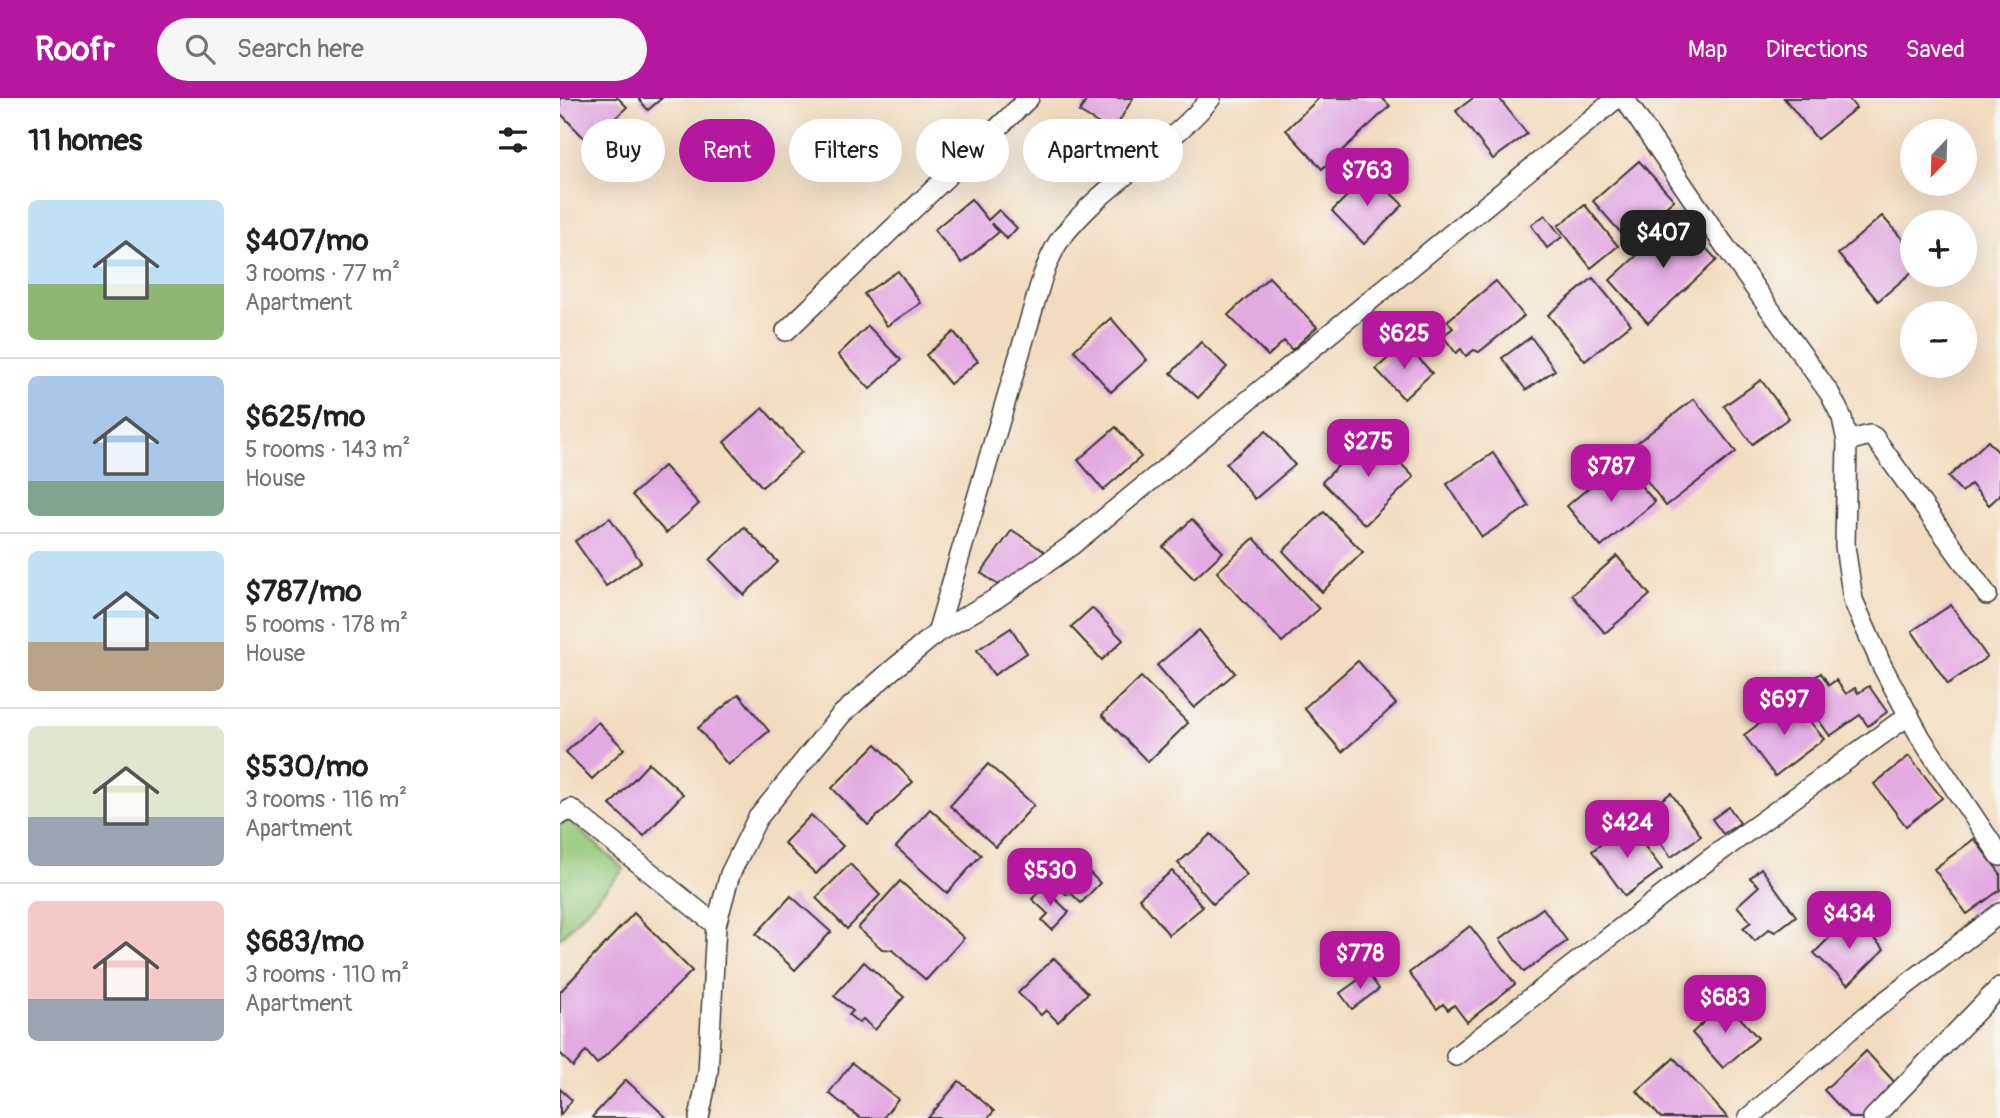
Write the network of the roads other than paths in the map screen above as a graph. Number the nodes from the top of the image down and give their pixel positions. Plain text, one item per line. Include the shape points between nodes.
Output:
1 (1029, 98) edge
2 (1211, 98) edge
3 (1617, 98) edge
4 (1624, 98) edge
5 (786, 331) dead end
6 (1847, 441) junction
7 (1987, 595) dead end
8 (937, 633) junction
9 (1909, 715) junction
10 (560, 815) edge
11 (2000, 856) edge
12 (2000, 913) edge
13 (716, 925) junction
14 (2000, 987) edge
15 (1456, 1056) dead end
16 (699, 1118) edge
17 (1748, 1118) edge
18 (1873, 1118) edge

1 - 5 street
2 - 8 street via 1193,119 1089,206 1059,239 1042,275
3 - 8 street via 1072,545
4 - 6 street via 1830,394
6 - 7 street via 1874,438
6 - 9 street via 1845,546 1853,600
8 - 13 street via 841,715 757,819 730,874
9 - 11 street
9 - 15 street via 1707,861
10 - 13 street via 571,809
12 - 17 street via 1866,1016
13 - 16 street via 708,1073
14 - 18 street

